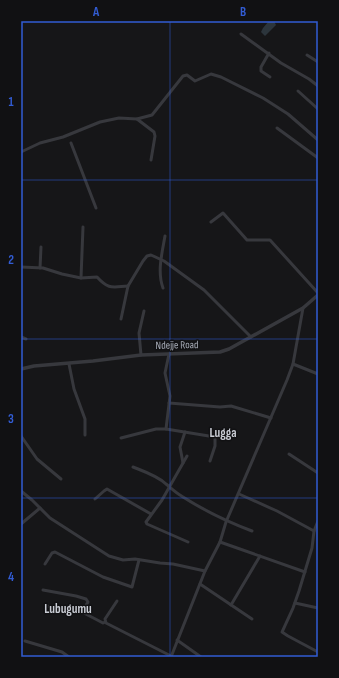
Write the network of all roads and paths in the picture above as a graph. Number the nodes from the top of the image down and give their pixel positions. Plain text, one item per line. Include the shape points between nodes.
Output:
1 (241, 34) dead end
2 (269, 53) junction
3 (307, 55) dead end
4 (318, 62) edge
5 (270, 77) dead end
6 (318, 86) edge
7 (298, 92) dead end
8 (318, 109) edge
9 (137, 119) junction
10 (277, 128) dead end
11 (318, 140) edge
12 (71, 143) dead end
13 (21, 152) edge
14 (318, 158) edge
15 (151, 160) dead end
16 (96, 208) dead end
17 (211, 222) dead end
18 (83, 227) dead end
19 (165, 236) dead end
20 (41, 247) dead end
21 (160, 259) junction
22 (21, 267) edge
23 (40, 268) junction
24 (81, 278) junction
25 (128, 286) junction
26 (163, 288) dead end
27 (318, 294) edge
28 (303, 308) junction
29 (144, 311) dead end
30 (121, 319) dead end
31 (251, 336) junction
32 (21, 337) edge
33 (26, 339) dead end
34 (169, 354) junction
35 (141, 355) junction
36 (69, 364) junction
37 (293, 364) junction
38 (21, 369) edge
39 (318, 374) edge
40 (170, 402) junction
41 (272, 418) junction
42 (166, 429) junction
43 (185, 432) junction
44 (85, 435) dead end
45 (21, 436) edge
46 (121, 438) dead end
47 (289, 454) dead end
48 (187, 456) dead end
49 (210, 461) dead end
50 (183, 463) junction
51 (133, 467) dead end
52 (318, 473) edge
53 (61, 479) dead end
54 (169, 487) junction
55 (21, 491) edge
56 (239, 494) junction
57 (95, 499) dead end
58 (40, 508) junction
59 (151, 514) junction
60 (318, 521) edge
61 (226, 522) junction
62 (21, 524) edge
63 (252, 531) dead end
64 (314, 531) junction
65 (188, 542) dead end
66 (220, 542) junction
67 (260, 556) junction
68 (139, 560) junction
69 (45, 564) dead end
70 (205, 571) junction
71 (305, 572) junction
72 (200, 584) junction
73 (43, 590) dead end
74 (116, 601) dead end
75 (295, 603) junction
76 (231, 605) junction
77 (46, 606) dead end
78 (318, 608) edge
79 (82, 612) junction
80 (252, 619) dead end
81 (105, 622) junction
82 (177, 640) junction
83 (25, 642) dead end
84 (318, 652) edge
85 (69, 657) edge
86 (171, 657) edge
87 (201, 657) edge

1 - 2 street
2 - 5 street via 261,67
2 - 6 street
3 - 4 street
7 - 8 street
9 - 11 street via 152,115 183,76 187,75 195,81 211,74 263,98 288,114
9 - 13 street via 119,118 100,122 63,137 40,142
9 - 15 street via 154,132
10 - 14 street
12 - 16 street
17 - 27 street via 223,213 247,240 270,240
18 - 24 street
19 - 21 street
20 - 23 street
21 - 25 street via 151,255 145,258
21 - 26 street via 160,279
21 - 31 street via 204,290
22 - 23 street
23 - 24 street
24 - 25 street via 97,277 104,285
25 - 30 street
27 - 28 street, Ndejje Road
28 - 31 street, Ndejje Road
28 - 37 street
29 - 35 street via 139,332
31 - 34 street, Ndejje Road via 220,352
32 - 33 street
34 - 35 street, Ndejje Road
34 - 40 street via 165,374
35 - 36 street, Ndejje Road
36 - 38 street, Ndejje Road
36 - 44 street via 74,389 85,420
37 - 39 street
37 - 41 street
40 - 41 street via 231,406
40 - 42 street
41 - 56 street
42 - 43 street
42 - 46 street
43 - 49 street via 215,437
43 - 50 street via 180,447
45 - 53 street via 37,459
47 - 52 street
48 - 50 street
50 - 54 street
51 - 54 street via 148,473
54 - 59 street
54 - 61 street
55 - 58 street
56 - 61 street
56 - 64 street
57 - 59 street via 107,489
58 - 62 street
58 - 68 street via 61,526 109,556 123,560
59 - 65 street via 147,524
60 - 64 street
61 - 63 street
61 - 66 street
64 - 71 street
66 - 67 street
66 - 70 street
67 - 71 street
67 - 76 street
68 - 69 street via 132,587 103,577 55,552
68 - 70 street
70 - 72 street
71 - 75 street
72 - 76 street
72 - 82 street
73 - 79 street via 86,599 88,602
74 - 81 street
75 - 78 street
75 - 84 street via 282,632
76 - 80 street
77 - 79 street
79 - 81 street
81 - 86 street
82 - 86 street
82 - 87 street
83 - 85 street via 62,652

